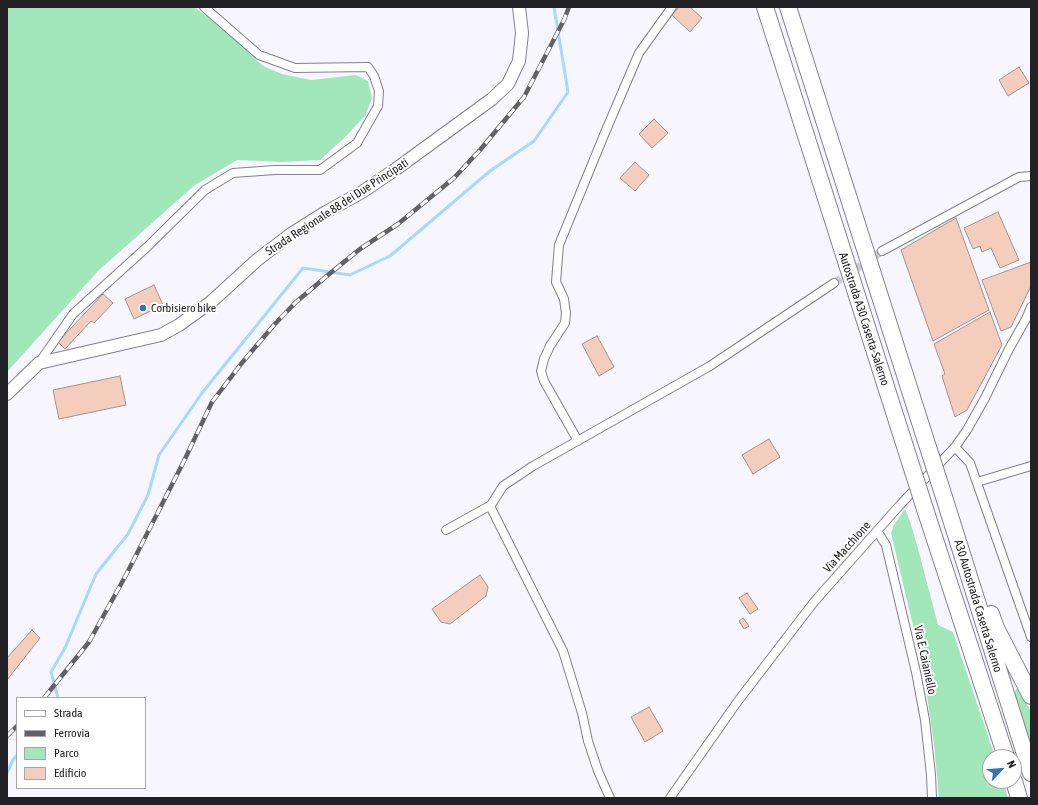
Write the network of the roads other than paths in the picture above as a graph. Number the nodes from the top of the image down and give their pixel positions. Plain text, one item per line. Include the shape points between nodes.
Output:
1 (204, 7) edge
2 (519, 7) edge
3 (672, 7) edge
4 (765, 7) edge
5 (788, 7) edge
6 (1031, 176) edge
7 (882, 251) tunnel mouth
8 (834, 283) tunnel mouth
9 (1031, 307) edge
10 (40, 363) junction
11 (7, 394) edge
12 (925, 438) joint
13 (578, 441) junction
14 (955, 447) junction
15 (1031, 466) edge
16 (938, 478) junction
17 (977, 482) junction
18 (490, 506) junction
19 (446, 530) dead end
20 (877, 531) junction
21 (966, 631) joint
22 (1031, 637) edge
23 (1031, 696) edge
24 (1003, 749) edge
25 (1031, 773) edge
26 (610, 798) edge
27 (670, 798) edge
28 (932, 798) edge

1 - 10 street via 259,55 295,68 368,67 379,91 378,106 357,143 320,170 233,173 205,190 147,248 73,314
2 - 10 main road, Strada Regionale 88 dei Due Principati via 522,33 519,61 508,84 474,113 390,173 291,234 257,260 211,302 179,325 161,335
3 - 13 street via 639,53 559,245 556,282 564,299 565,323 550,346 541,371 544,381
4 - 21 highway, Autostrada A30 Caserta-Salerno, bridge
5 - 12 highway, Autostrada A30 Caserta-Salerno
6 - 7 street via 1019,177
8 - 13 street via 710,366
9 - 14 street, Via Macchione via 985,398
10 - 11 main road
12 - 16 highway, A30 Autostrada Caserta Salerno, bridge
13 - 18 street via 503,486
14 - 17 street via 970,463
14 - 20 street, Via Macchione
15 - 17 street
16 - 23 highway via 996,628
16 - 25 highway, A30 Autostrada Caserta Salerno
17 - 22 street
18 - 19 street
18 - 26 street via 563,651 588,742
20 - 27 street, Via Macchione via 814,602 738,701
20 - 28 street, Via E. Caianiello via 886,545 916,672 925,720
21 - 24 highway, A30 Autostrada Caserta Salerno

